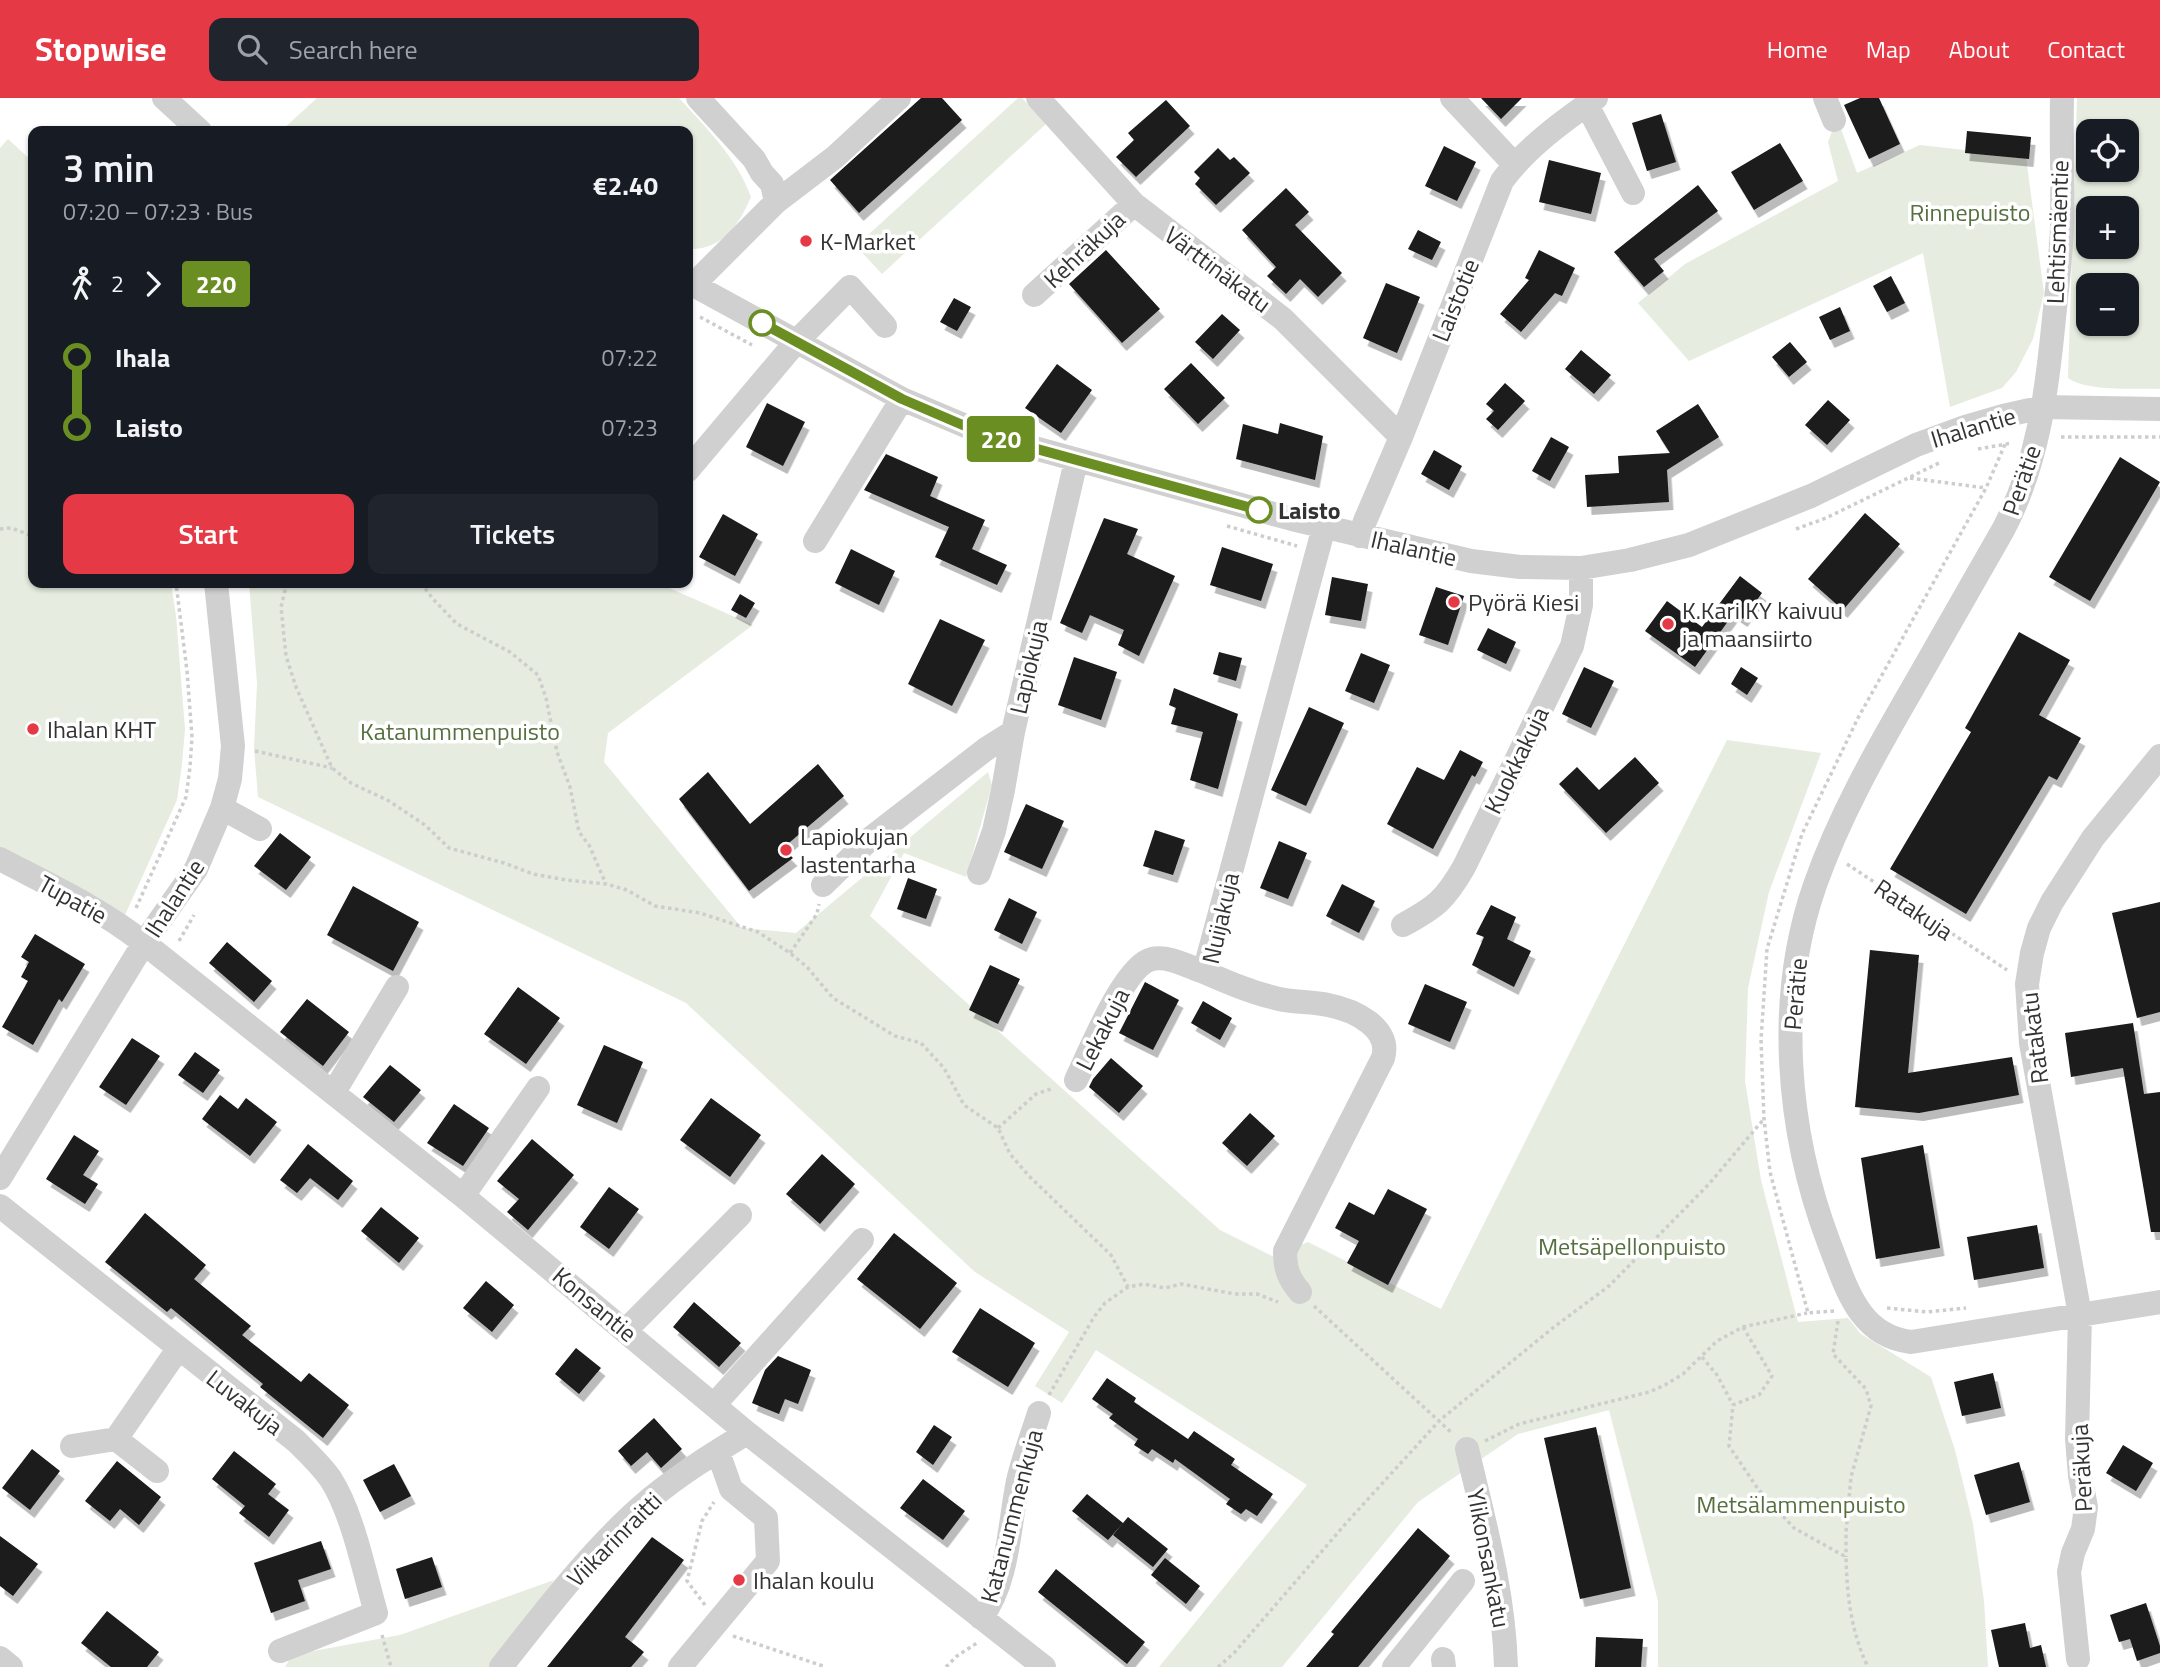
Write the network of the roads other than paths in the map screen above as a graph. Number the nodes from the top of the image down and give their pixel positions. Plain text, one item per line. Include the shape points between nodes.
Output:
1 (164, 98) edge
2 (698, 98) edge
3 (899, 98) edge
4 (1038, 98) edge
5 (1452, 98) edge
6 (2062, 98) edge
7 (1591, 101) edge
8 (195, 126) edge
9 (1514, 164) junction
10 (1633, 192) dead end
11 (776, 202) junction
12 (1134, 204) junction
13 (693, 281) edge
14 (693, 286) edge
15 (1034, 295) dead end
16 (885, 326) dead end
17 (792, 348) junction
18 (902, 399) junction
19 (2043, 407) junction
20 (2160, 409) edge
21 (1401, 437) junction
22 (1076, 461) junction
23 (693, 464) edge
24 (1322, 536) junction
25 (1360, 536) junction
26 (816, 541) dead end
27 (1581, 568) junction
28 (217, 588) edge
29 (1013, 732) junction
30 (2160, 756) edge
31 (222, 808) junction
32 (260, 830) dead end
33 (0, 859) edge
34 (979, 873) dead end
35 (823, 885) road end
36 (1403, 925) dead end
37 (144, 943) junction
38 (1204, 972) junction
39 (397, 987) dead end
40 (1076, 1080) road end
41 (538, 1088) dead end
42 (334, 1091) junction
43 (0, 1178) edge
44 (463, 1196) junction
45 (0, 1206) edge
46 (740, 1215) dead end
47 (862, 1240) dead end
48 (1293, 1298) road end
49 (2160, 1302) edge
50 (2080, 1315) junction
51 (626, 1330) junction
52 (178, 1349) junction
53 (714, 1405) junction
54 (1039, 1413) road end
55 (747, 1433) junction
56 (116, 1439) junction
57 (72, 1446) dead end
58 (1467, 1449) road end
59 (718, 1452) junction
60 (157, 1471) dead end
61 (1463, 1581) dead end
62 (980, 1629) junction
63 (280, 1651) dead end
64 (0, 1658) edge
65 (2078, 1659) dead end
66 (11, 1667) edge
67 (501, 1667) edge
68 (680, 1667) edge
69 (1044, 1667) edge
70 (1394, 1667) edge
71 (1506, 1667) edge

1 - 8 street
2 - 11 street via 754,159 772,184
3 - 11 street via 835,157
4 - 12 street, Värttinäkatu
5 - 9 street
6 - 19 street, Lehtismäentie via 2062,227
7 - 9 street, Laistotie
7 - 10 street
9 - 21 street, Laistotie via 1502,181
11 - 13 street
12 - 15 street, Kehräkuja
12 - 21 street, Värttinäkatu via 1283,318
14 - 17 street, Ihalantie
16 - 17 street via 850,287
17 - 18 street, Ihalantie
17 - 23 street
18 - 22 street, Ihalantie via 986,435
18 - 26 street
19 - 20 street, Ihalantie
19 - 27 street, Ihalantie via 1940,436 1811,496 1689,545
19 - 50 street, Perätie via 2019,499 1889,729 1841,820 1814,887 1791,1001 1794,1084 1810,1187 1849,1309 1881,1333 1911,1342
21 - 25 street, Laistotie
22 - 24 street, Ihalantie
22 - 29 street, Lapiokuja
24 - 25 street, Ihalantie
24 - 38 street, Nuijakuja
25 - 27 street, Ihalantie via 1471,561
27 - 36 street, Kuokkakuja via 1581,605 1572,646 1464,867 1435,908
28 - 31 street, Ihalantie via 233,746
29 - 34 street, Lapiokuja via 994,831
29 - 35 street via 871,838
30 - 50 street, Ratakatu via 2093,838 2052,902 2039,928 2026,984 2031,1043
31 - 32 street
31 - 37 street, Ihalantie via 195,869
33 - 37 street, Tupatie via 66,893
37 - 42 street, Konsantie
37 - 43 street, Ihalantie
38 - 40 street, Lekakuja via 1166,959 1153,958 1141,964 1124,984
38 - 48 street, Nuijakuja via 1278,999 1352,1012 1385,1040 1383,1058 1285,1251
39 - 42 street
41 - 44 street
42 - 44 street, Konsantie
44 - 51 street, Konsantie
45 - 52 street, Luvakuja
46 - 51 street
47 - 53 street
49 - 50 street, Perätie
50 - 65 street, Peräkuja via 2077,1439 2086,1507 2084,1529 2069,1572
51 - 53 street, Konsantie
52 - 56 street
52 - 63 street, Luvakuja via 315,1458 345,1507 376,1613
53 - 55 street, Konsantie
54 - 62 street, Katanummenkuja via 1018,1481 997,1587
55 - 59 street, Viikarinraitti
55 - 62 street, Konsantie
56 - 57 street
56 - 60 street
58 - 71 street, Ylikonsankatu via 1495,1566
59 - 67 street, Viikarinraitti via 624,1522
59 - 68 street via 731,1489 766,1518 768,1561
61 - 70 street
62 - 69 street, Konsantie
64 - 66 street

